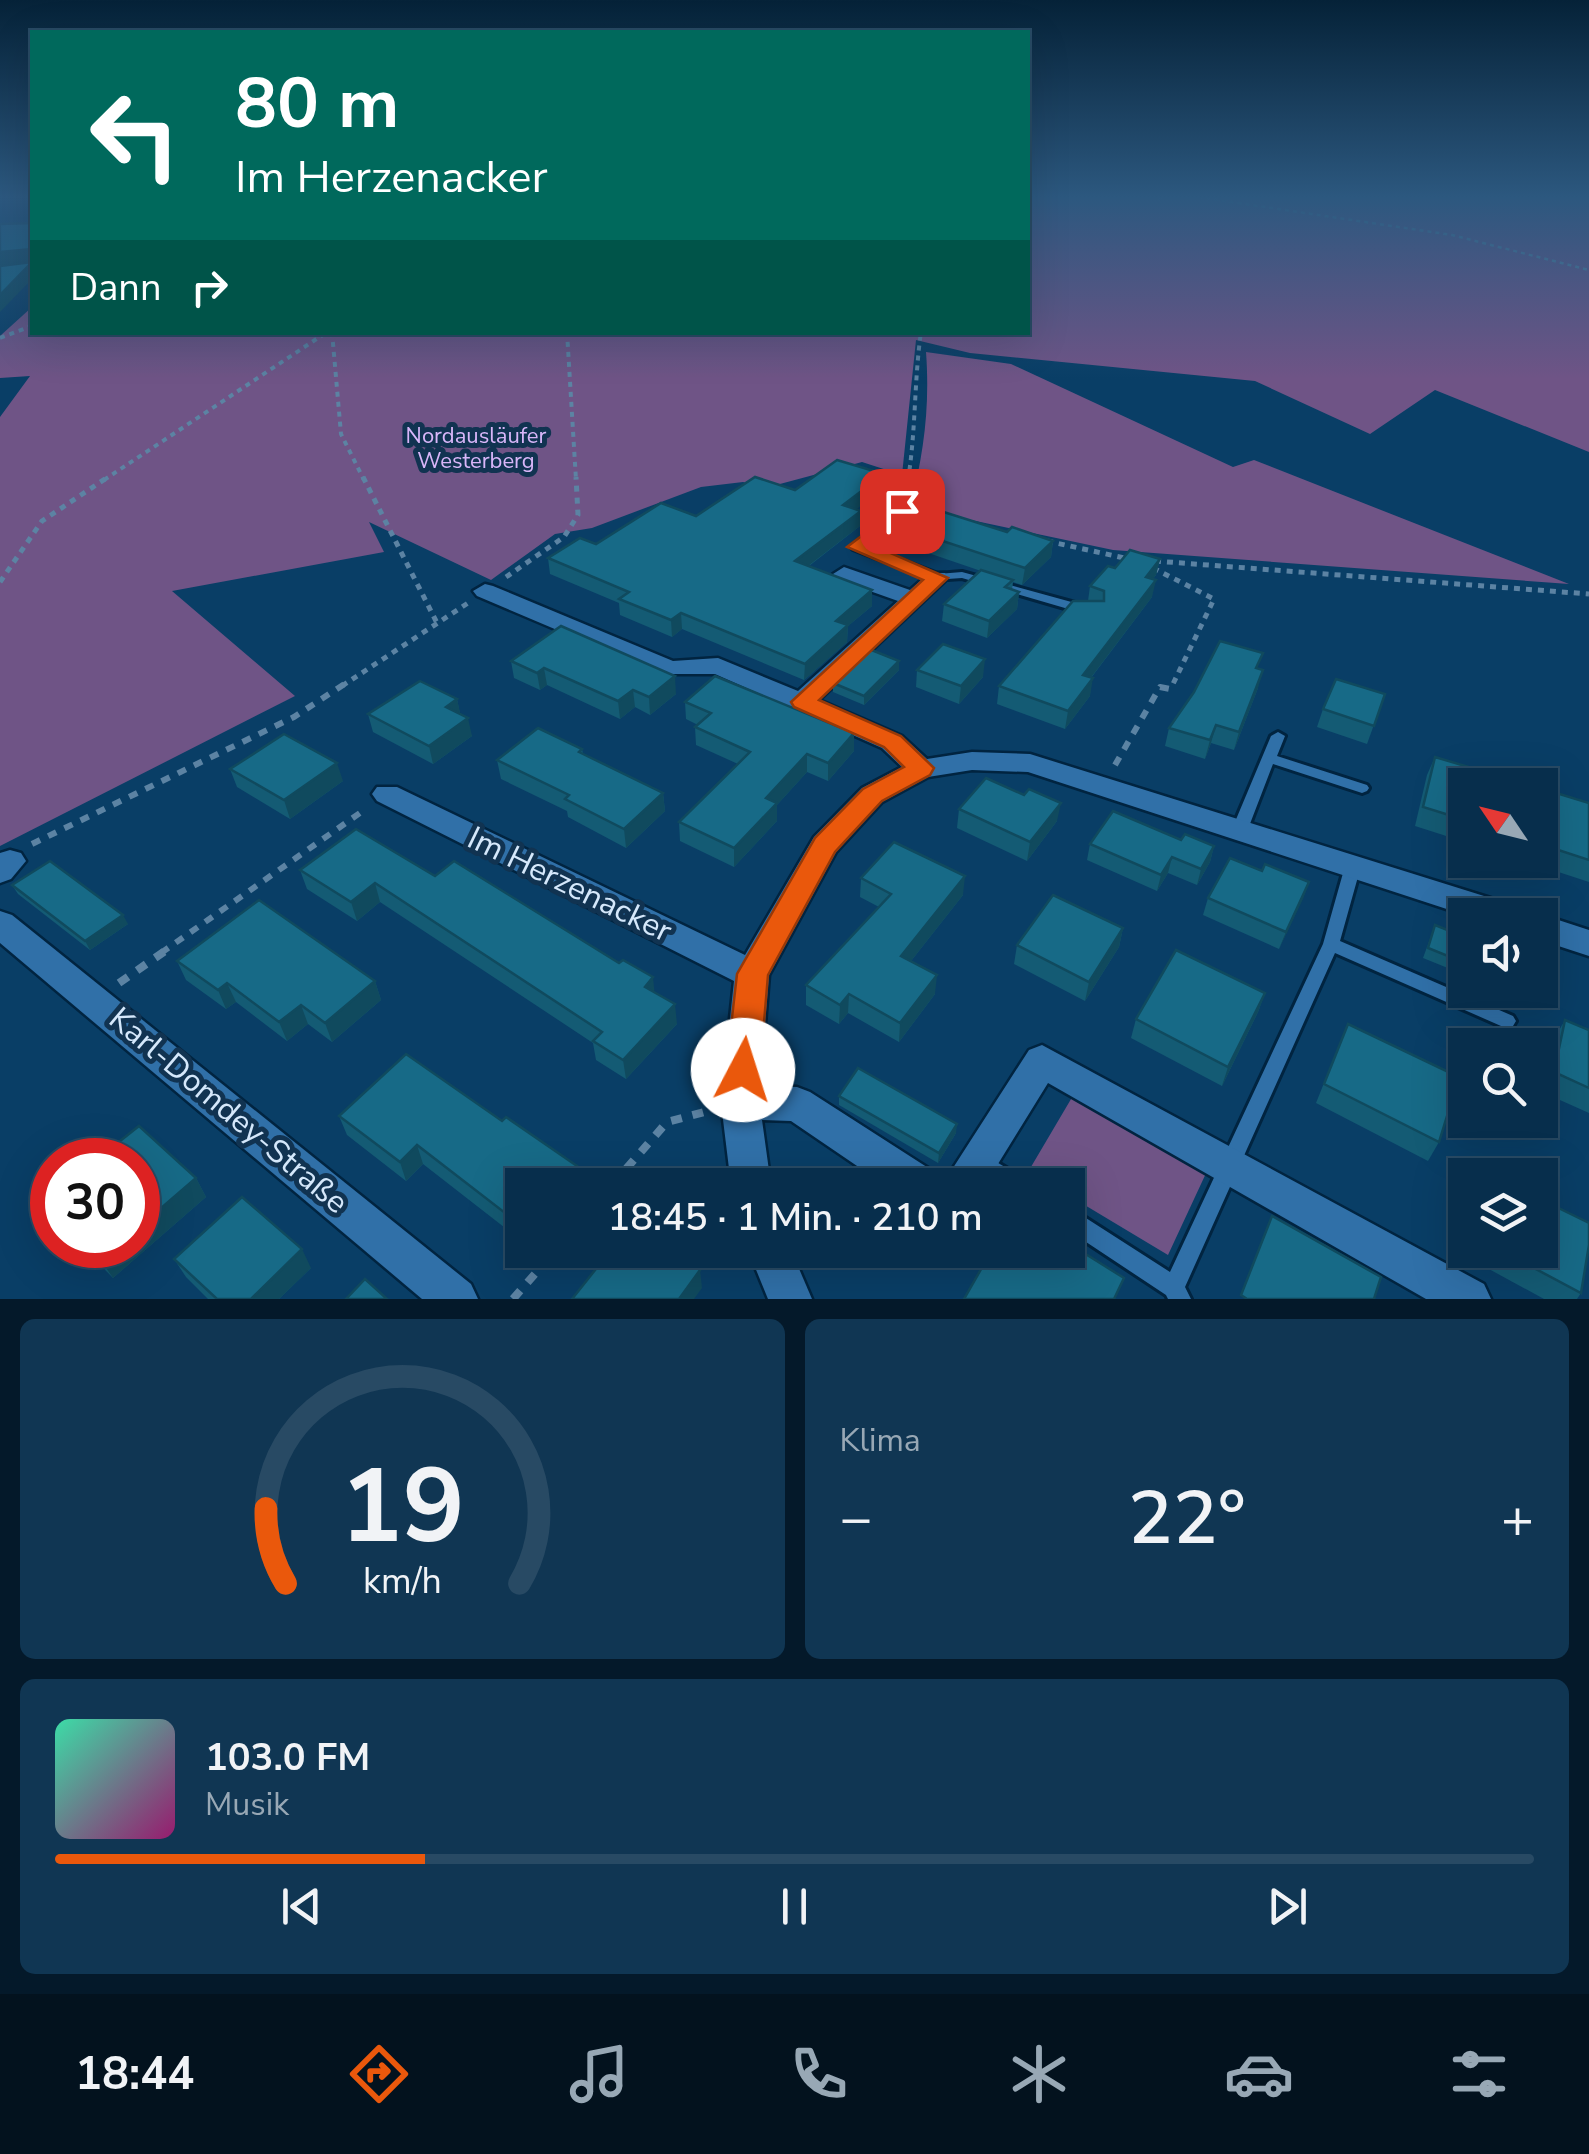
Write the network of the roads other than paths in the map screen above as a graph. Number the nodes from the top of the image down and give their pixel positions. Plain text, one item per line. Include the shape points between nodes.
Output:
1 (902, 511) road end
2 (844, 574) dead end
3 (938, 578) junction
4 (485, 591) road end
5 (914, 600) junction
6 (1094, 612) edge
7 (803, 702) junction
8 (1278, 736) dead end
9 (1269, 758) junction
10 (921, 768) junction
11 (1362, 788) dead end
12 (387, 794) road end
13 (1240, 829) junction
14 (1353, 866) junction
15 (1452, 898) edge
16 (0, 924) edge
17 (1558, 932) edge
18 (1589, 942) edge
19 (1331, 944) junction
20 (752, 974) junction
21 (1507, 1021) dead end
22 (740, 1102) junction
23 (1230, 1166) junction
24 (749, 1168) edge
25 (893, 1168) edge
26 (973, 1168) edge
27 (1085, 1230) edge
28 (777, 1268) edge
29 (1177, 1293) edge
30 (456, 1299) edge
31 (790, 1299) edge
32 (1469, 1299) edge

1 - 3 lane via 858,547
2 - 5 street
3 - 5 street
3 - 6 lane via 962,575
4 - 7 street via 670,670 718,666
5 - 7 street
7 - 10 street via 892,742
8 - 9 lane
9 - 11 lane
9 - 13 lane
10 - 13 street via 972,760 1030,764
10 - 20 street via 872,795 824,845
12 - 20 street, Im Herzenacker
13 - 14 street
14 - 15 street
14 - 19 lane
16 - 30 street, Karl-Domdey-Straße
17 - 18 street
19 - 21 lane
19 - 23 lane
20 - 22 street
22 - 24 street
22 - 25 street via 797,1104
23 - 26 street via 1042,1061
23 - 29 lane
23 - 32 street
27 - 29 lane
28 - 31 street

